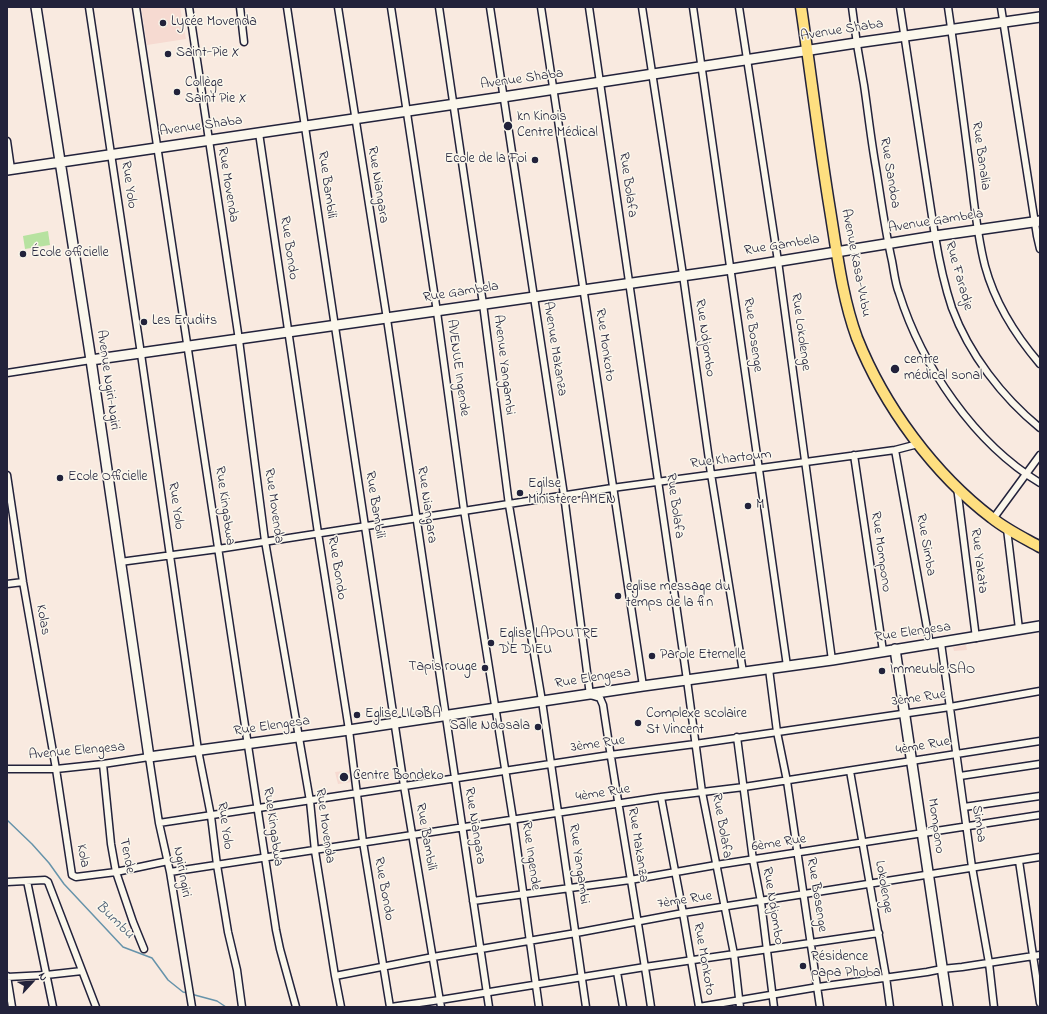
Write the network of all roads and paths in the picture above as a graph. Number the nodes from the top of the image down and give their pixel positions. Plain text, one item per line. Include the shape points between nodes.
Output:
1 (36, 7) edge
2 (89, 7) edge
3 (136, 7) edge
4 (189, 7) edge
5 (240, 7) edge
6 (287, 7) edge
7 (338, 7) edge
8 (391, 7) edge
9 (439, 7) edge
10 (490, 7) edge
11 (541, 7) edge
12 (589, 7) edge
13 (642, 7) edge
14 (694, 7) edge
15 (739, 7) edge
16 (800, 7) edge
17 (852, 7) edge
18 (900, 7) edge
19 (948, 7) edge
20 (1001, 7) edge
21 (1040, 17) edge
22 (1004, 22) junction
23 (951, 29) junction
24 (904, 36) junction
25 (244, 42) dead end
26 (856, 43) junction
27 (807, 50) junction
28 (748, 60) junction
29 (702, 67) junction
30 (652, 75) junction
31 (600, 82) junction
32 (554, 89) junction
33 (503, 97) junction
34 (454, 104) junction
35 (407, 110) junction
36 (355, 118) junction
37 (305, 126) junction
38 (259, 133) junction
39 (208, 140) junction
40 (7, 141) edge
41 (158, 147) junction
42 (112, 154) junction
43 (59, 162) junction
44 (9, 169) edge
45 (1037, 222) edge
46 (978, 230) junction
47 (934, 236) junction
48 (888, 244) junction
49 (1040, 249) edge
50 (836, 252) junction
51 (778, 261) junction
52 (731, 269) junction
53 (683, 275) junction
54 (629, 283) junction
55 (584, 289) junction
56 (534, 296) junction
57 (483, 304) junction
58 (436, 312) junction
59 (386, 319) junction
60 (335, 326) junction
61 (288, 332) junction
62 (239, 340) junction
63 (188, 347) junction
64 (141, 354) junction
65 (91, 360) junction
66 (1040, 364) edge
67 (7, 373) edge
68 (1040, 428) edge
69 (918, 444) junction
70 (895, 450) junction
71 (854, 455) junction
72 (1040, 455) edge
73 (805, 463) junction
74 (758, 469) junction
75 (710, 474) junction
76 (7, 475) edge
77 (1026, 475) junction
78 (658, 482) junction
79 (1040, 483) edge
80 (957, 487) junction
81 (612, 488) junction
82 (564, 495) junction
83 (509, 505) junction
84 (464, 510) junction
85 (416, 517) junction
86 (993, 519) junction
87 (365, 525) junction
88 (1007, 529) junction
89 (318, 533) junction
90 (265, 541) junction
91 (1040, 547) edge
92 (218, 549) junction
93 (170, 555) junction
94 (120, 562) junction
95 (24, 582) junction
96 (7, 584) edge
97 (1040, 626) edge
98 (1019, 630) junction
99 (976, 638) junction
100 (941, 643) junction
101 (930, 645) junction
102 (895, 650) junction
103 (883, 651) junction
104 (832, 660) junction
105 (787, 666) junction
106 (769, 669) junction
107 (743, 672) junction
108 (687, 680) junction
109 (643, 686) junction
110 (1040, 691) edge
111 (590, 695) junction
112 (542, 701) junction
113 (950, 707) junction
114 (495, 709) junction
115 (904, 713) junction
116 (445, 716) junction
117 (395, 724) junction
118 (349, 730) junction
119 (777, 732) junction
120 (299, 737) junction
121 (737, 737) junction
122 (1040, 741) edge
123 (248, 744) junction
124 (695, 744) junction
125 (198, 750) junction
126 (956, 754) junction
127 (610, 755) junction
128 (149, 757) junction
129 (912, 762) junction
130 (103, 764) junction
131 (552, 764) junction
132 (1040, 764) edge
133 (7, 769) edge
134 (56, 769) junction
135 (505, 770) junction
136 (850, 771) junction
137 (960, 776) junction
138 (454, 779) junction
139 (787, 781) junction
140 (404, 786) junction
141 (744, 787) junction
142 (702, 792) junction
143 (357, 793) junction
144 (1040, 796) edge
145 (661, 797) junction
146 (310, 801) junction
147 (619, 804) junction
148 (964, 807) junction
149 (257, 809) junction
150 (558, 813) junction
151 (1040, 815) edge
152 (211, 816) junction
153 (513, 819) junction
154 (160, 823) junction
155 (462, 827) junction
156 (967, 827) junction
157 (413, 834) junction
158 (922, 834) junction
159 (363, 842) junction
160 (863, 842) junction
161 (315, 851) junction
162 (798, 853) junction
163 (1040, 857) edge
164 (264, 858) junction
165 (753, 860) junction
166 (168, 861) junction
167 (1019, 861) junction
168 (217, 865) junction
169 (716, 865) junction
170 (972, 867) junction
171 (116, 872) junction
172 (170, 872) junction
173 (675, 872) junction
174 (928, 874) junction
175 (630, 880) junction
176 (27, 881) junction
177 (7, 882) edge
178 (870, 883) junction
179 (569, 888) junction
180 (804, 894) junction
181 (523, 895) junction
182 (473, 901) junction
183 (761, 902) junction
184 (726, 907) junction
185 (683, 913) junction
186 (638, 921) junction
187 (576, 933) junction
188 (879, 934) junction
189 (529, 941) junction
190 (812, 944) junction
191 (144, 948) dead end
192 (481, 949) junction
193 (767, 950) junction
194 (734, 954) junction
195 (1040, 955) edge
196 (1033, 956) junction
197 (433, 957) junction
198 (691, 961) junction
199 (989, 963) junction
200 (384, 966) junction
201 (645, 967) junction
202 (942, 968) junction
203 (82, 970) junction
204 (617, 972) junction
205 (46, 975) junction
206 (335, 976) junction
207 (7, 977) edge
208 (582, 977) junction
209 (886, 977) junction
210 (536, 985) junction
211 (818, 987) junction
212 (487, 992) junction
213 (773, 995) junction
214 (1040, 1003) edge
215 (441, 1004) edge
216 (739, 1004) edge
217 (12, 1007) edge
218 (53, 1007) edge
219 (96, 1007) edge
220 (192, 1007) edge
221 (242, 1007) edge
222 (296, 1007) edge
223 (341, 1007) edge
224 (391, 1007) edge
225 (489, 1007) edge
226 (539, 1007) edge
227 (586, 1007) edge
228 (623, 1007) edge
229 (651, 1007) edge
230 (699, 1007) edge
231 (774, 1007) edge
232 (820, 1007) edge
233 (890, 1007) edge
234 (948, 1007) edge
235 (994, 1007) edge

1 - 43 street, Avenue Ngiri-Ngiri
2 - 42 street, Rue Yolo
3 - 41 street, Rue Kingabwa
4 - 39 street, Rue Movenda
5 - 25 street
6 - 37 street, Rue Bambili
7 - 36 street, Rue Niangara
8 - 35 street, AVENUE Ingende
9 - 34 street, Avenue Yangambi
10 - 33 street, Avenue Makanza
11 - 32 street, Rue Monkoto
12 - 31 street, Rue Bolafa
13 - 30 street, Rue Ndjombo
14 - 29 street, Rue Bosenge
15 - 28 street, Rue Lokolenge
16 - 27 main road, Avenue Kasa-Vubu
17 - 26 street, Rue Sandoa
18 - 24 street, Rue Faradje
19 - 23 street, Rue Banalia
20 - 22 street
21 - 22 street, Avenue Shaba
22 - 23 street, Avenue Shaba
22 - 45 street
23 - 24 street, Avenue Shaba
23 - 46 street, Rue Banalia
24 - 26 street, Avenue Shaba
24 - 47 street, Rue Faradje
26 - 27 street, Avenue Shaba
26 - 48 street, Rue Sandoa
27 - 28 street, Avenue Shaba
27 - 50 main road, Avenue Kasa-Vubu
28 - 29 street, Avenue Shaba
28 - 51 street, Rue Lokolenge
29 - 30 street, Avenue Shaba
29 - 52 street, Rue Bosenge
30 - 31 street, Avenue Shaba
30 - 53 street, Rue Ndjombo
31 - 32 street, Avenue Shaba
31 - 54 street, Rue Bolafa
32 - 33 street, Avenue Shaba
32 - 55 street, Rue Monkoto
33 - 34 street, Avenue Shaba
33 - 56 street, Avenue Makanza
34 - 35 street, Avenue Shaba
34 - 57 street, Avenue Yangambi
35 - 36 street, Avenue Shaba
35 - 58 street, AVENUE Ingende
36 - 37 street, Avenue Shaba
36 - 59 street, Rue Niangara
37 - 38 street, Avenue Shaba
37 - 60 street, Rue Bambili
38 - 39 street, Avenue Shaba
38 - 61 street, Rue Bondo
39 - 41 street, Avenue Shaba
39 - 62 street, Rue Movenda
40 - 44 street
41 - 42 street, Avenue Shaba
41 - 63 street, Rue Kingabwa
42 - 43 street, Avenue Shaba
42 - 64 street, Rue Yolo
43 - 44 street, Avenue Shaba
43 - 65 street, Avenue Ngiri-Ngiri
45 - 46 street, Avenue Gambela
45 - 49 street
46 - 47 street, Avenue Gambela
46 - 66 street, Rue Banalia via 985,267 997,298 1024,345
47 - 48 street, Avenue Gambela
47 - 68 street, Rue Faradje via 953,308 967,340 988,374 1006,396
48 - 50 street, Avenue Gambela
48 - 77 street, Rue Sandoa via 898,292 929,365 974,426
50 - 51 street, Rue Gambela
50 - 69 main road, Avenue Kasa-Vubu via 857,338 880,387
51 - 52 street, Rue Gambela
51 - 73 street, Rue Lokolenge
52 - 53 street, Rue Gambela
52 - 74 street, Rue Bosenge
53 - 54 street, Rue Gambela
53 - 75 street, Rue Ndjombo
54 - 55 street, Rue Gambela
54 - 78 street, Rue Bolafa
55 - 56 street, Rue Gambela
55 - 81 street, Rue Monkoto
56 - 57 street, Rue Gambela
56 - 82 street, Avenue Makanza
57 - 58 street, Rue Gambela
57 - 83 street, Avenue Yangambi
58 - 59 street, Rue Gambela
58 - 84 street, AVENUE Ingende
59 - 60 street, Rue Gambela
59 - 85 street, Rue Niangara
60 - 61 street, Rue Gambela
60 - 87 street, Rue Bambili
61 - 62 street, Rue Gambela
61 - 89 street, Rue Bondo
62 - 63 street, Rue Gambela
62 - 90 street, Rue Movenda
63 - 64 street, Rue Gambela
63 - 92 street, Rue Kingabwa
64 - 65 street, Rue Gambela
64 - 93 street, Rue Yolo
65 - 67 street
65 - 94 street, Avenue Ngiri-Ngiri
69 - 70 street, Rue Khartoum
69 - 80 main road, Avenue Kasa-Vubu
70 - 71 street, Rue Khartoum
70 - 101 street, Rue Simba
71 - 73 street, Rue Khartoum
71 - 103 street, Rue Mompono
72 - 77 street
73 - 74 street, Rue Khartoum
73 - 104 street, Rue Lokolenge
74 - 75 street, Rue Khartoum
74 - 105 street, Rue Bosenge
75 - 78 street, Rue Khartoum
75 - 107 street, Rue Ndjombo
76 - 95 street, Kolas
77 - 79 street, Rue Sandoa
77 - 86 street
78 - 81 street, Rue Khartoum
78 - 108 street, Rue Bolafa
80 - 86 main road, Avenue Kasa-Vubu
80 - 99 street, Rue Yakata
81 - 82 street, Rue Khartoum
81 - 109 street, Rue Monkoto
82 - 83 street, Rue Khartoum
82 - 111 street, Avenue Makanza
83 - 84 street, Rue Khartoum
83 - 112 street, Avenue Yangambi
84 - 85 street, Rue Khartoum
84 - 114 street, AVENUE Ingende
85 - 87 street, Rue Khartoum
85 - 116 street, Rue Niangara
86 - 88 main road, Avenue Kasa-Vubu
87 - 89 street, Rue Khartoum
87 - 117 street, Rue Bambili
88 - 91 main road, Avenue Kasa-Vubu
88 - 98 street
89 - 90 street, Rue Khartoum
89 - 118 street, Rue Bondo
90 - 92 street, Rue Khartoum
90 - 120 street, Rue Movenda
92 - 93 street, Rue Khartoum
92 - 123 street, Rue Kingabwa
93 - 94 street, Rue Khartoum
93 - 125 street, Rue Yolo
94 - 128 street, Avenue Ngiri-Ngiri
95 - 96 street
95 - 134 street, Kolas
97 - 98 street, Rue Elengesa
98 - 99 street, Rue Elengesa
99 - 100 street, Rue Elengesa
100 - 101 street, Rue Elengesa
100 - 113 street, Simba
101 - 102 street, Rue Elengesa
102 - 103 street, Rue Elengesa
102 - 115 street, Mompono
103 - 104 street, Rue Elengesa
104 - 105 street, Rue Elengesa
105 - 106 street, Rue Elengesa
106 - 107 street, Rue Elengesa
106 - 119 street, Rue Bosenge
107 - 108 street, Rue Elengesa
108 - 109 street, Rue Elengesa
108 - 124 street, Rue Bolafa
109 - 111 street, Rue Elengesa
110 - 113 street, 3ème Rue
111 - 112 street, Rue Elengesa
111 - 127 street, Rue Makanza via 600,698 603,705
112 - 114 street, Rue Elengesa
112 - 131 street, Rue Yangambi
113 - 115 street, 3ème Rue
113 - 126 street, Simba
114 - 116 street, Rue Elengesa
114 - 135 street, Rue Ingende
115 - 119 street, 3ème Rue
115 - 129 street, Mompono
116 - 117 street, Rue Elengesa
116 - 138 street, Rue Niangara
117 - 118 street, Rue Elengesa
117 - 140 street, Rue Bambili
118 - 120 street, Rue Elengesa
118 - 143 street, Rue Bondo
119 - 121 street, 3ème Rue
119 - 139 street, Rue Bosenge
120 - 123 street, Rue Elengesa
120 - 146 street, Rue Movenda
121 - 124 street, 3ème Rue
121 - 141 street, Rue Ndjombo
122 - 126 street, 4ème Rue
123 - 125 street, Rue Elengesa
123 - 149 street, Rue Kingabwa
124 - 127 street, 3ème Rue
124 - 142 street, Rue Bolafa
125 - 128 street, Rue Elengesa
125 - 152 street, Rue Yolo
126 - 129 street, 4ème Rue
126 - 137 street, Simba
127 - 131 street, 3ème Rue
127 - 147 street, Rue Makanza
128 - 130 street, Avenue Elengesa
128 - 154 street, Ngiri ngiri
129 - 136 street, 4ème Rue
129 - 158 street, Mompono
130 - 134 street, Avenue Elengesa
130 - 171 street, Tende
131 - 135 street, 3ème Rue
131 - 150 street, Rue Yangambi
132 - 137 street
133 - 134 street, Avenue Elengesa
134 - 171 street, Kola via 72,875 76,877
135 - 138 street, 3ème Rue
135 - 153 street, Rue Ingende
136 - 139 street, 4ème Rue
136 - 160 street, Lokolenge
137 - 148 street, Simba
138 - 140 street, 3ème Rue
138 - 155 street, Rue Niangara
139 - 141 street, 4ème Rue
139 - 162 street, Rue Bosenge
140 - 143 street, 3ème Rue
140 - 157 street, Rue Bambili
141 - 142 street, 4ème Rue
141 - 165 street, Rue Ndjombo
142 - 145 street, 4ème Rue
142 - 169 street, Rue Bolafa
143 - 146 street, 3ème Rue
143 - 159 street, Rue Bondo
144 - 148 street
145 - 147 street, 4ème Rue
145 - 173 street, Rue Monkoto
146 - 149 street, 3ème Rue
146 - 161 street, Rue Movenda
147 - 150 street, 4ème Rue
147 - 175 street, Rue Makanza
148 - 156 street, Simba
149 - 152 street, 3ème Rue
149 - 164 street, Rue Kingabwa
150 - 153 street, 4ème Rue
150 - 179 street, Rue Yangambi
151 - 156 street, 6ème Rue
152 - 154 street, 3ème Rue
152 - 168 street, Rue Yolo
153 - 155 street, 4ème Rue
153 - 181 street, Rue Ingende
154 - 166 street, Ngiri ngiri
155 - 157 street, 4ème Rue
155 - 182 street, Rue Niangara
156 - 158 street, 6ème Rue
156 - 170 street, Simba
157 - 159 street, 4ème Rue
157 - 197 street, Rue Bambili
158 - 160 street, 6ème Rue
158 - 174 street, Mompono
159 - 161 street, 4ème Rue
159 - 200 street, Rue Bondo
160 - 162 street, 6ème Rue
160 - 178 street, Lokolenge
161 - 164 street, 4ème Rue
161 - 206 street, Rue Movenda
162 - 165 street, 6ème Rue
162 - 180 street, Rue Bosenge
163 - 167 street, 7ème Rue
164 - 168 street, 4ème Rue
164 - 222 street, Rue Kingabwa via 277,936
165 - 169 street, 6ème Rue
165 - 183 street, Rue Ndjombo
166 - 171 street, Kola
166 - 172 street, Ngiri ngiri
167 - 170 street, 7ème Rue
167 - 196 street
168 - 172 street, 4ème Rue
168 - 221 street, Rue Yolo
169 - 173 street, 6ème Rue
169 - 184 street, Rue Bolafa
170 - 174 street, 7ème Rue
170 - 199 street, Simba
171 - 191 street, Tende
172 - 220 street, Ngiri ngiri
173 - 175 street, 6ème Rue
173 - 185 street, Rue Monkoto
174 - 178 street, 7ème Rue
174 - 202 street, Mompono
175 - 179 street, 6ème Rue
175 - 186 street, Rue Makanza
176 - 177 street
176 - 203 street via 48,882
176 - 205 street
178 - 180 street, 7ème Rue
178 - 188 street, Lokolenge
179 - 181 street, 6ème Rue
179 - 187 street, Rue Yangambi
180 - 183 street, 7ème Rue
180 - 190 street, Rue Bosenge
181 - 182 street, 6ème Rue
181 - 189 street, Rue Ingende
182 - 192 street, Rue Niangara
183 - 184 street, 7ème Rue
183 - 193 street, Rue Ndjombo
184 - 185 street, 7ème Rue
184 - 194 street, Rue Bolafa
185 - 186 street, 7ème Rue
185 - 198 street, Rue Monkoto
186 - 187 street, 7ème Rue
186 - 201 street, Rue Makanza
187 - 189 street, 7ème Rue
187 - 208 street, Rue Yangambi
188 - 190 street
188 - 209 street, Lokolenge
189 - 192 street, 7ème Rue
189 - 210 street, Rue Ingende
190 - 193 street
190 - 211 street, Rue Bosenge
192 - 197 street, 7ème Rue
192 - 212 street, Rue Niangara
193 - 194 street
193 - 213 street, Rue Ndjombo
194 - 198 street
194 - 216 street, Rue Bolafa
195 - 196 street
196 - 199 street
196 - 214 street
197 - 200 street, 7ème Rue
197 - 215 street, Rue Bambili
198 - 201 street
198 - 230 street, Rue Monkoto
199 - 202 street
199 - 235 street, Simba
200 - 206 street, 7ème Rue
200 - 224 street, Rue Bondo
201 - 204 street
201 - 229 street, Rue Makanza
202 - 209 street
202 - 234 street, Mompono
203 - 205 street
203 - 219 street
204 - 208 street
204 - 228 street
205 - 207 street
205 - 218 street
206 - 223 street, Rue Movenda
207 - 217 street
208 - 210 street
208 - 227 street, Rue Yangambi
209 - 211 street
209 - 233 street, Lokolenge
210 - 212 street
210 - 226 street, Rue Ingende
211 - 213 street
211 - 232 street, Rue Bosenge
212 - 215 street
212 - 225 street, Rue Niangara
213 - 216 street
213 - 231 street, Rue Ndjombo
215 - 224 street
216 - 230 street

